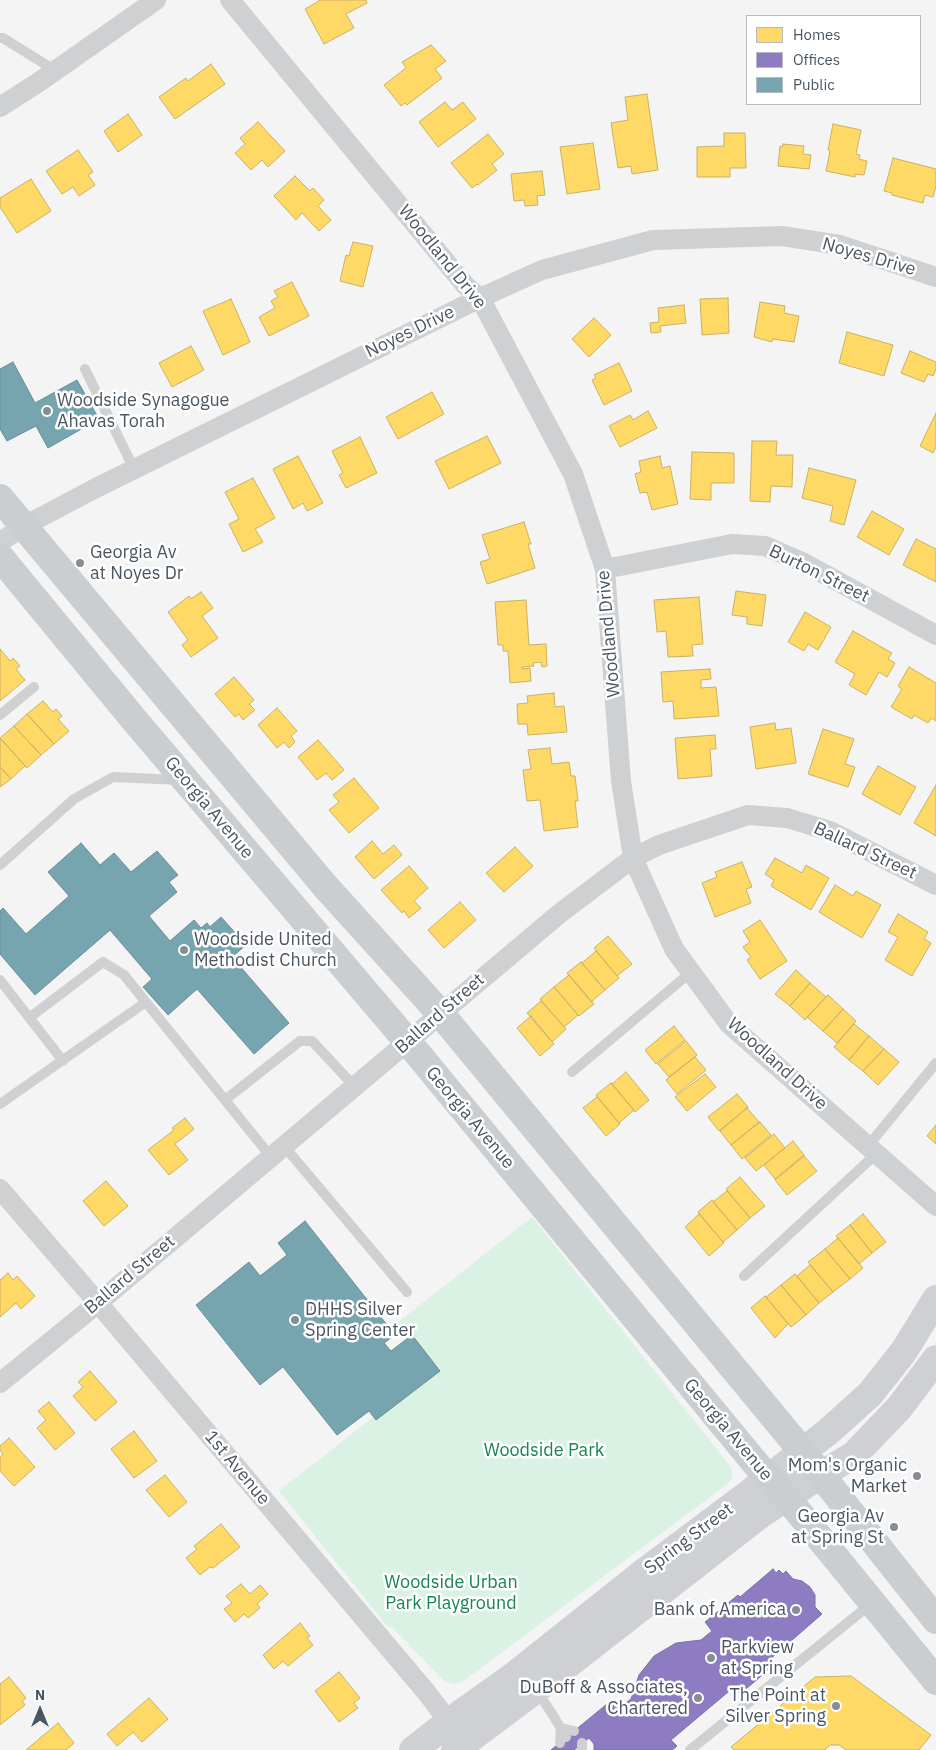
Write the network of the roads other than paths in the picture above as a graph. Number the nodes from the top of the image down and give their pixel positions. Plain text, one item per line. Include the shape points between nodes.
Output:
1 (156, 0) edge
2 (230, 0) edge
3 (0, 38) edge
4 (56, 70) junction
5 (0, 107) edge
6 (936, 277) edge
7 (480, 298) junction
8 (85, 369) dead end
9 (134, 469) junction
10 (0, 498) edge
11 (24, 526) junction
12 (0, 542) edge
13 (0, 557) edge
14 (605, 569) junction
15 (936, 635) edge
16 (34, 687) dead end
17 (0, 715) edge
18 (186, 780) junction
19 (633, 858) junction
20 (0, 866) edge
21 (936, 885) edge
22 (691, 972) junction
23 (0, 980) edge
24 (146, 1002) junction
25 (440, 1013) junction
26 (29, 1018) junction
27 (408, 1042) junction
28 (62, 1061) junction
29 (936, 1063) edge
30 (572, 1072) dead end
31 (354, 1087) junction
32 (225, 1100) junction
33 (0, 1104) edge
34 (872, 1150) junction
35 (278, 1152) junction
36 (0, 1189) edge
37 (936, 1206) edge
38 (744, 1276) dead end
39 (407, 1292) dead end
40 (936, 1299) edge
41 (98, 1303) junction
42 (936, 1359) edge
43 (0, 1383) edge
44 (802, 1451) junction
45 (820, 1474) junction
46 (776, 1488) junction
47 (872, 1603) junction
48 (936, 1620) edge
49 (936, 1681) edge
50 (535, 1690) junction
51 (565, 1735) dead end
52 (460, 1741) edge
53 (412, 1750) edge
54 (690, 1750) edge

1 - 4 street
2 - 7 street, Woodland Drive via 465,285
3 - 4 lane
4 - 5 street
6 - 7 street, Noyes Drive via 840,245 782,236 652,240 542,270
7 - 9 street, Noyes Drive
7 - 14 street, Woodland Drive via 573,474
8 - 9 lane
9 - 11 street, Noyes Drive
10 - 11 main road
11 - 12 street, Noyes Drive
11 - 25 main road via 325,886
13 - 18 main road, Georgia Avenue
14 - 15 street, Burton Street via 732,544 765,546
14 - 19 street, Woodland Drive via 621,781
16 - 17 lane
18 - 20 lane via 113,777 74,799
18 - 27 main road, Georgia Avenue
19 - 21 street, Ballard Street via 659,845 748,815 787,818 830,831
19 - 22 street, Woodland Drive via 674,949
19 - 25 street, Ballard Street via 559,914
22 - 30 lane
22 - 34 street, Woodland Drive via 729,1024
23 - 26 lane
24 - 26 lane via 124,976 103,962
24 - 28 lane
24 - 32 lane
25 - 27 street, Ballard Street
25 - 44 main road
26 - 28 lane
27 - 31 street, Ballard Street
27 - 46 main road, Georgia Avenue
28 - 33 lane
29 - 34 lane
31 - 32 lane via 312,1041 300,1041
31 - 35 street, Ballard Street
32 - 35 lane
34 - 37 street, Woodland Drive
34 - 38 lane
35 - 39 lane
35 - 41 street, Ballard Street
36 - 41 street, 1st Avenue
40 - 44 main road, Spring Street via 904,1351 870,1394
41 - 43 street, Ballard Street
41 - 52 street, 1st Avenue via 408,1670
42 - 45 main road, Spring Street via 899,1408 854,1454
44 - 45 main road
44 - 46 main road, Spring Street
45 - 46 main road, Spring Street
45 - 48 main road
46 - 47 main road, Georgia Avenue
46 - 50 main road, Spring Street via 745,1526
46 - 52 main road, Spring Street via 636,1579 512,1678
47 - 49 main road, Georgia Avenue
47 - 54 lane
50 - 51 lane
50 - 52 main road, Spring Street
52 - 53 main road, Spring Street

